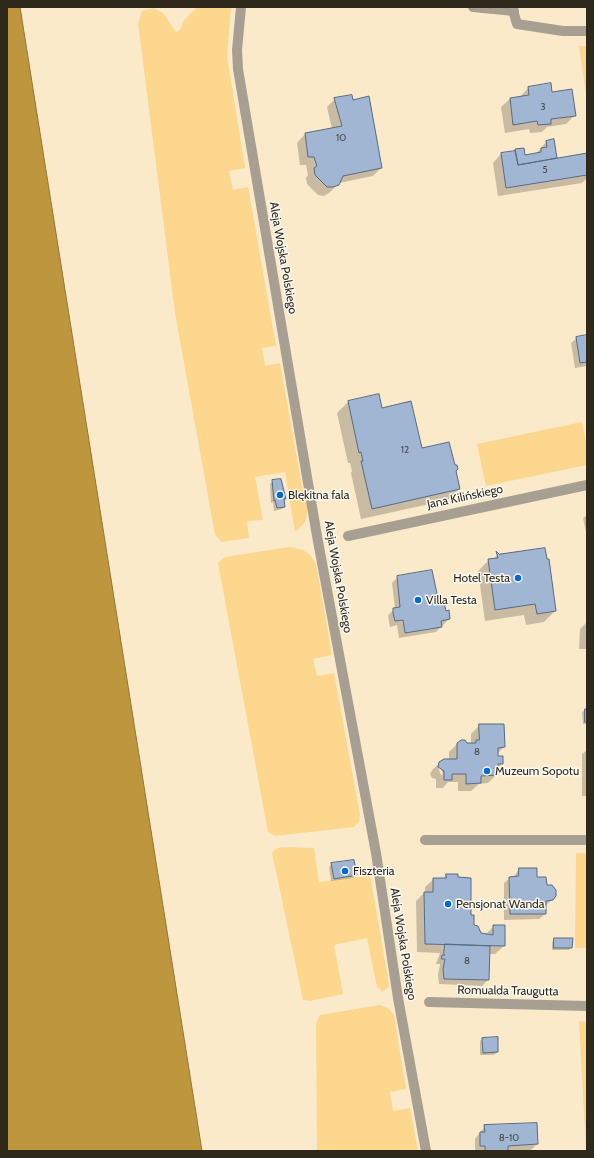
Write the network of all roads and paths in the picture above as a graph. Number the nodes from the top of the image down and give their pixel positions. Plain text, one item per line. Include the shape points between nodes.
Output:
1 (241, 7) edge
2 (473, 7) edge
3 (513, 9) edge
4 (587, 31) edge
5 (587, 485) edge
6 (348, 536) dead end
7 (425, 840) dead end
8 (587, 840) edge
9 (429, 1002) dead end
10 (587, 1006) edge
11 (426, 1151) edge

1 - 11 street, Aleja Wojska Polskiego via 237,50 239,77
2 - 3 street
3 - 4 street via 517,24 563,31
5 - 6 street, Jana Kilińskiego
7 - 8 street
9 - 10 street, Romualda Traugutta

